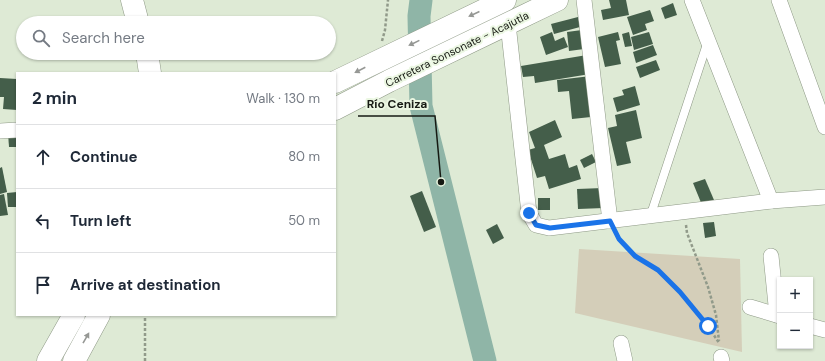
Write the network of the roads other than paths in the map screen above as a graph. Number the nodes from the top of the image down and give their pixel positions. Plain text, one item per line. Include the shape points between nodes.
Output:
1 (132, 0) edge
2 (505, 0) edge
3 (557, 0) edge
4 (584, 0) edge
5 (692, 0) edge
6 (779, 0) edge
7 (136, 16) edge
8 (508, 24) junction
9 (708, 40) junction
10 (148, 60) edge
11 (150, 72) edge
12 (336, 81) edge
13 (336, 108) edge
14 (825, 127) edge
15 (16, 130) edge
16 (0, 131) edge
17 (825, 197) edge
18 (771, 201) junction
19 (650, 217) junction
20 (610, 221) junction
21 (771, 256) dead end
22 (750, 307) dead end
23 (778, 313) edge
24 (777, 315) edge
25 (73, 316) edge
26 (98, 316) edge
27 (813, 327) edge
28 (825, 330) edge
29 (621, 343) dead end
30 (48, 361) edge
31 (74, 361) edge
32 (626, 361) edge

1 - 7 main road
2 -> 12 main road, Carretera Sonsonate - Acajutla via 444,29 382,52
3 - 8 main road, Carretera Sonsonate - Acajutla
4 - 20 street
5 - 9 street
6 - 14 street
8 - 13 main road, Carretera Sonsonate - Acajutla
8 - 20 street via 529,213 536,225 550,228
9 - 18 street
9 - 19 lane
10 - 11 main road
15 - 16 street
17 - 18 street
18 - 19 street
19 - 20 street
21 - 23 street
22 - 24 street
25 - 30 main road
31 -> 26 main road
27 - 28 street
29 - 32 street

